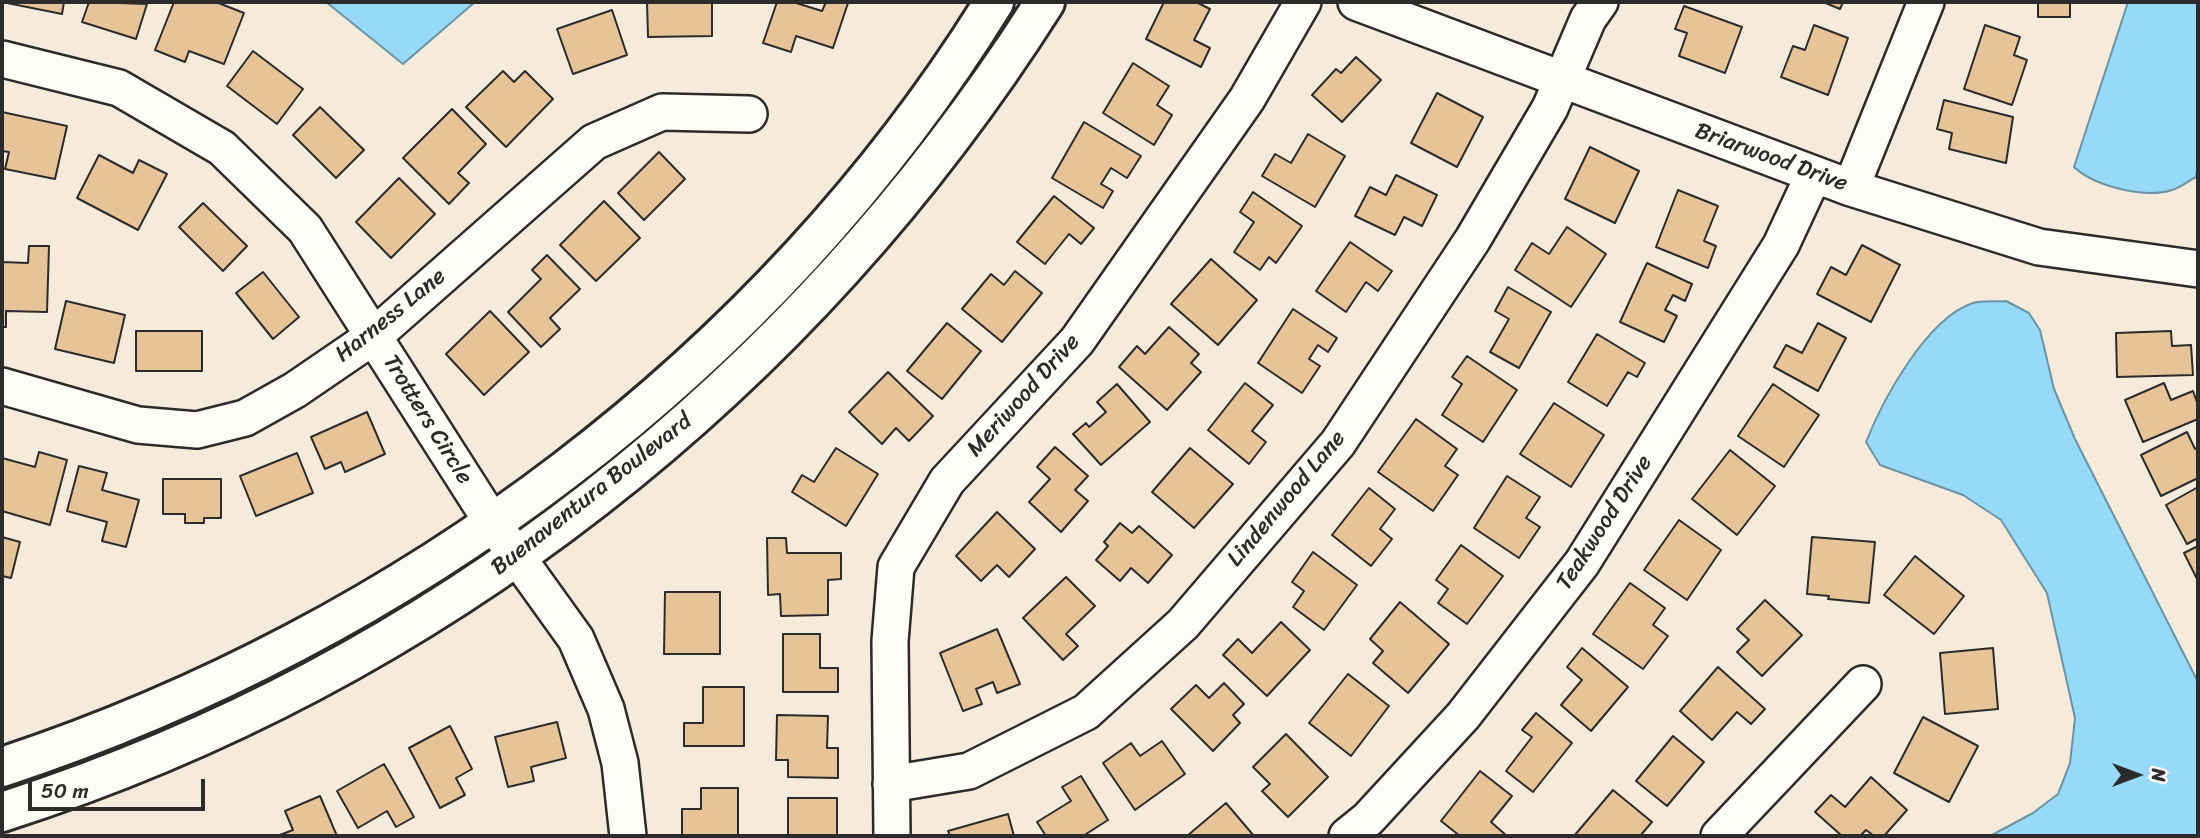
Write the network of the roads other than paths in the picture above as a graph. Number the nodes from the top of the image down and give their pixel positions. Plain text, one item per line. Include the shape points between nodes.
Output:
1 (994, 2) edge
2 (1045, 2) edge
3 (1303, 2) edge
4 (1356, 2) edge
5 (1600, 2) edge
6 (1926, 2) edge
7 (2, 59) edge
8 (1564, 80) junction
9 (749, 114) dead end
10 (1814, 174) junction
11 (1851, 188) junction
12 (2198, 269) edge
13 (374, 336) junction
14 (2, 386) edge
15 (492, 522) junction
16 (520, 557) junction
17 (1863, 684) dead end
18 (2, 767) edge
19 (891, 784) junction
20 (2, 812) edge
21 (1367, 830) edge
22 (628, 836) edge
23 (892, 836) edge
24 (1719, 836) edge

1 - 15 main road, Buenaventura Boulevard via 959,58 882,160 805,250 623,426
2 - 16 main road, Buenaventura Boulevard via 995,81 918,183 839,274 764,353 640,462
3 - 19 street, Meriwood Drive via 1247,99 1077,341 947,481 896,567 890,641
4 - 8 street, Briarwood Drive
5 - 8 street, Lindenwood Lane via 1588,19
6 - 11 street
7 - 13 street, Trotters Circle via 119,88 222,148 305,229
8 - 10 street, Briarwood Drive
8 - 19 street, Lindenwood Lane via 1473,239 1338,443 1183,624 1086,712 969,771
9 - 13 street, Harness Lane via 662,112 594,142
10 - 11 street, Briarwood Drive
10 - 21 street, Teakwood Drive via 1781,245 1583,563
11 - 12 street, Briarwood Drive via 2039,247
13 - 14 street, Harness Lane via 245,418 197,430 138,425
13 - 15 street, Trotters Circle
15 - 16 street, Trotters Circle
15 - 18 main road, Buenaventura Boulevard via 397,584 267,658 86,739
16 - 20 main road, Buenaventura Boulevard via 428,616 286,696 88,784
16 - 22 street, Trotters Circle via 576,639 606,709 620,763
17 - 24 street
19 - 23 street, Meriwood Drive

